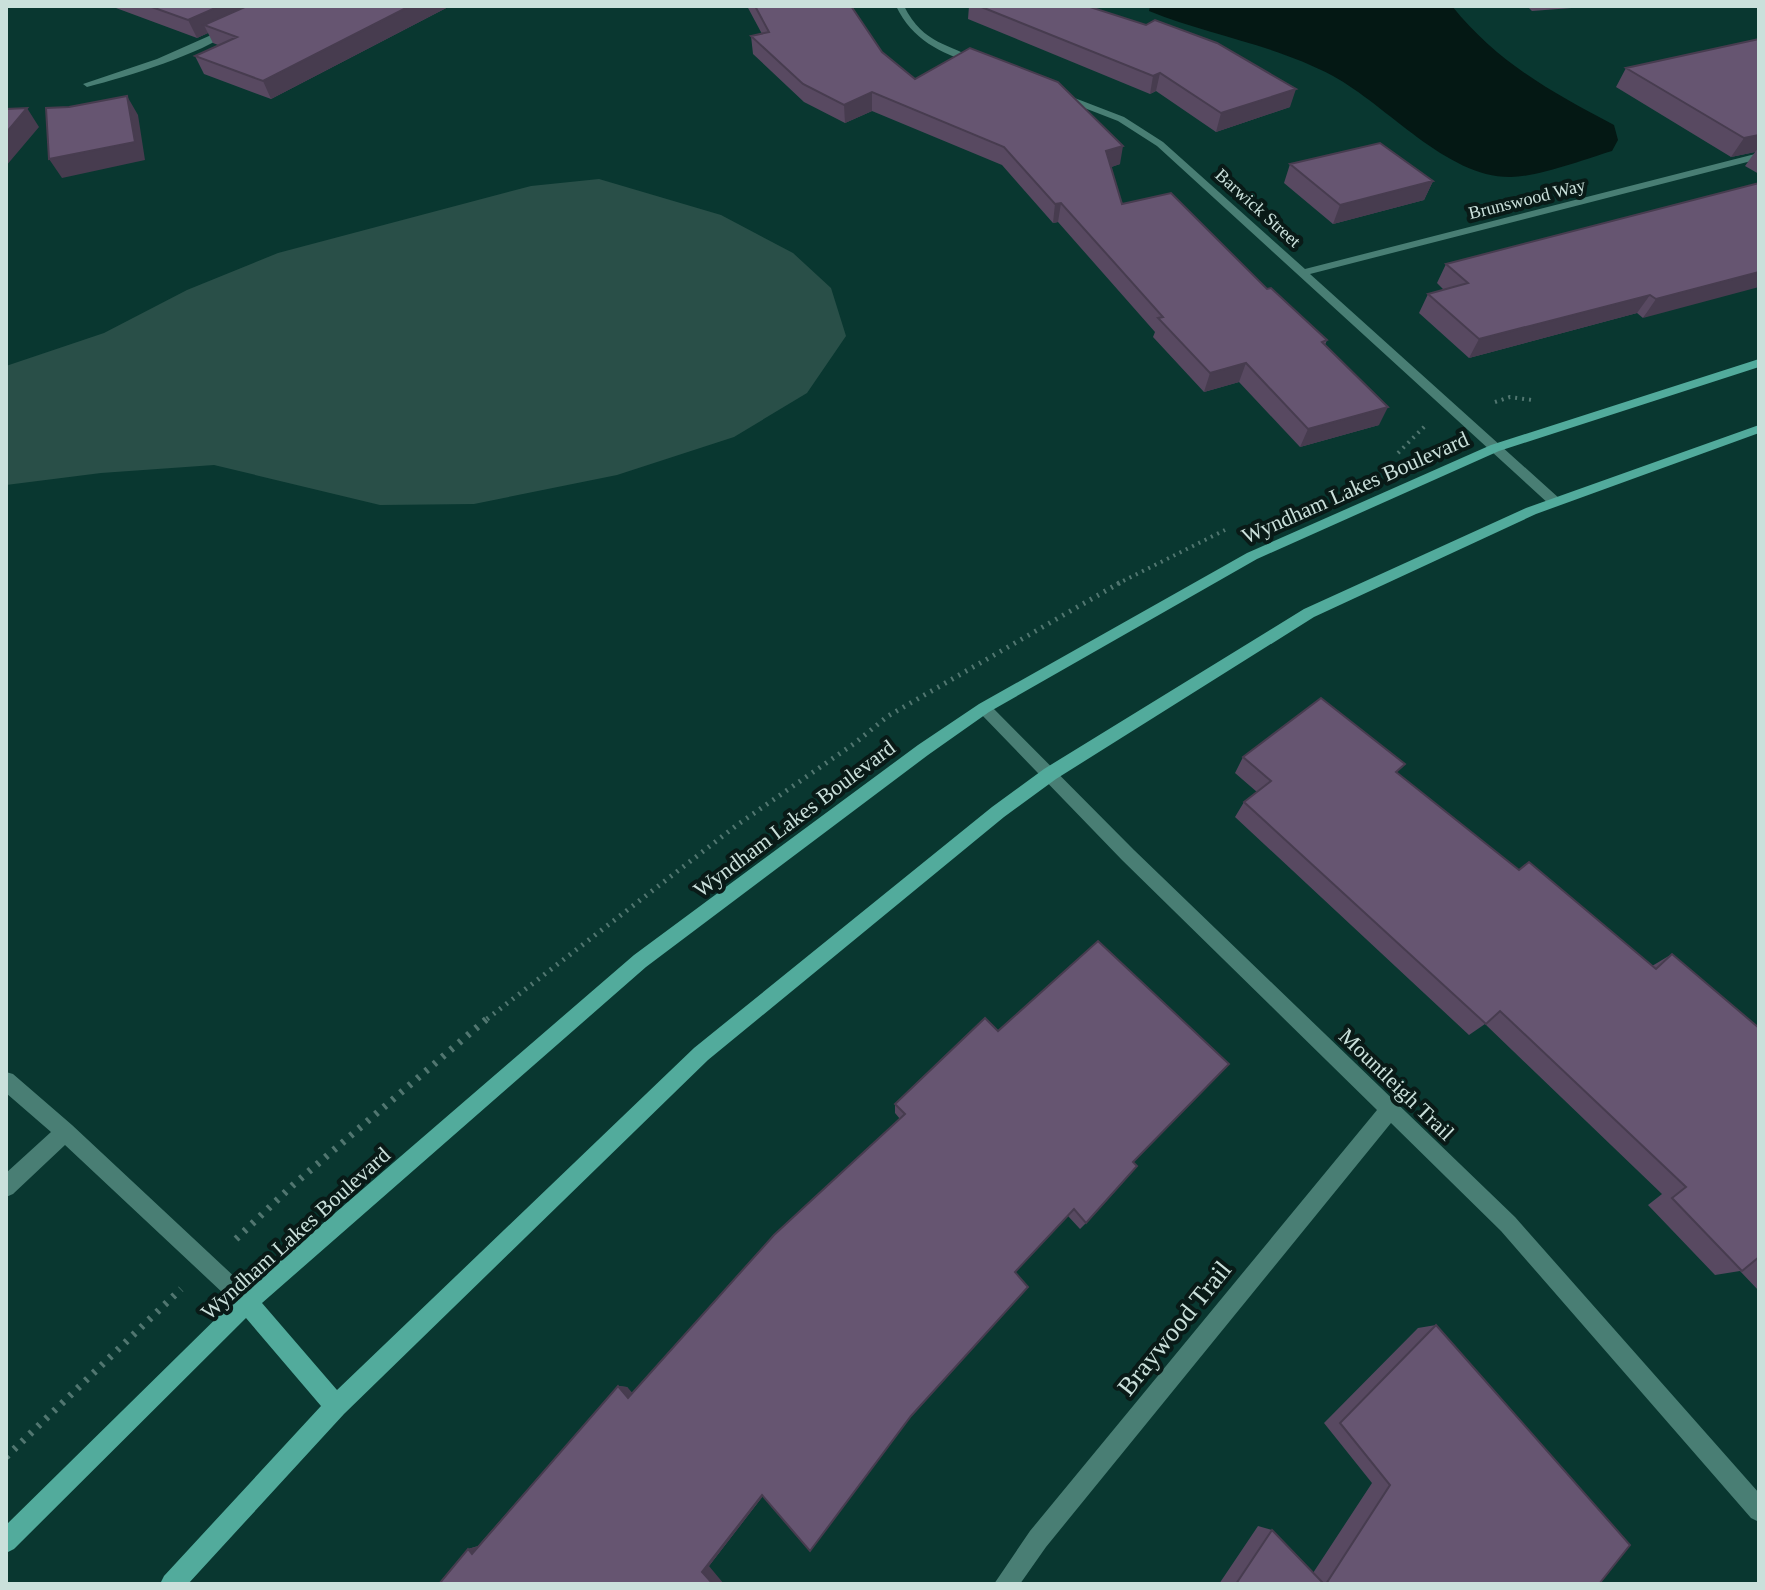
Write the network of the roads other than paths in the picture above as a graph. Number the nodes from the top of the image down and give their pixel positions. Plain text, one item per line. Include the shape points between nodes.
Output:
1 (900, 6) edge
2 (241, 25) edge
3 (987, 67) edge
4 (87, 84) dead end
5 (1047, 90) edge
6 (1759, 156) edge
7 (1303, 273) junction
8 (1759, 363) edge
9 (1759, 429) edge
10 (1495, 448) junction
11 (1555, 502) junction
12 (984, 708) junction
13 (1050, 774) junction
14 (6, 1081) edge
15 (1389, 1110) junction
16 (65, 1132) junction
17 (6, 1187) edge
18 (247, 1302) junction
19 (336, 1406) junction
20 (1759, 1510) edge
21 (6, 1541) edge
22 (172, 1584) edge
23 (1006, 1584) edge

1 - 3 street via 907,23 928,44
2 - 4 street via 123,76
5 - 7 street, Barwick Street via 1121,119 1160,144
6 - 7 street, Brunswood Way
7 - 10 street, Barwick Street
8 - 10 street, Wyndham Lakes Boulevard
9 - 11 street
10 - 11 street, Barwick Street
10 - 12 street, Wyndham Lakes Boulevard via 1252,556
11 - 13 street via 1309,613
12 - 13 street, Mountleigh Trail
12 - 18 street, Wyndham Lakes Boulevard via 640,961
13 - 15 street, Mountleigh Trail
13 - 19 street via 701,1054
14 - 16 street
15 - 20 street, Mountleigh Trail via 1508,1224
15 - 23 street, Braywood Trail
16 - 17 street
16 - 18 street
18 - 19 street
18 - 21 street, Wyndham Lakes Boulevard
19 - 22 street

